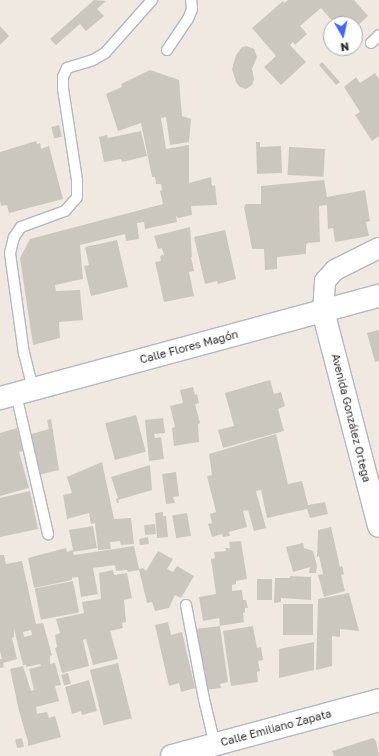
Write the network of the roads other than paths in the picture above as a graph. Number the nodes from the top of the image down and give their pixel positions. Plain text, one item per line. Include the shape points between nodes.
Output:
1 (152, 0) edge
2 (191, 0) edge
3 (379, 35) edge
4 (371, 44) dead end
5 (167, 50) dead end
6 (379, 248) edge
7 (379, 296) edge
8 (323, 311) junction
9 (16, 394) edge
10 (374, 489) edge
11 (379, 526) edge
12 (48, 534) dead end
13 (186, 605) dead end
14 (379, 700) edge
15 (215, 744) junction
16 (172, 756) edge

1 - 9 lane via 105,53 93,60 67,68 63,77 78,180 77,197 65,211 21,227 14,237 10,253 24,354
2 - 5 lane via 192,9 188,20
3 - 4 lane
6 - 8 street via 335,270 325,281
7 - 8 street, Calle Flores Magón
8 - 9 street, Calle Flores Magón
8 - 10 street, Avenida González Ortega
9 - 12 lane
10 - 11 street, Avenida González Ortega
13 - 15 lane
14 - 15 street, Calle Emiliano Zapata
15 - 16 street, Calle Emiliano Zapata

